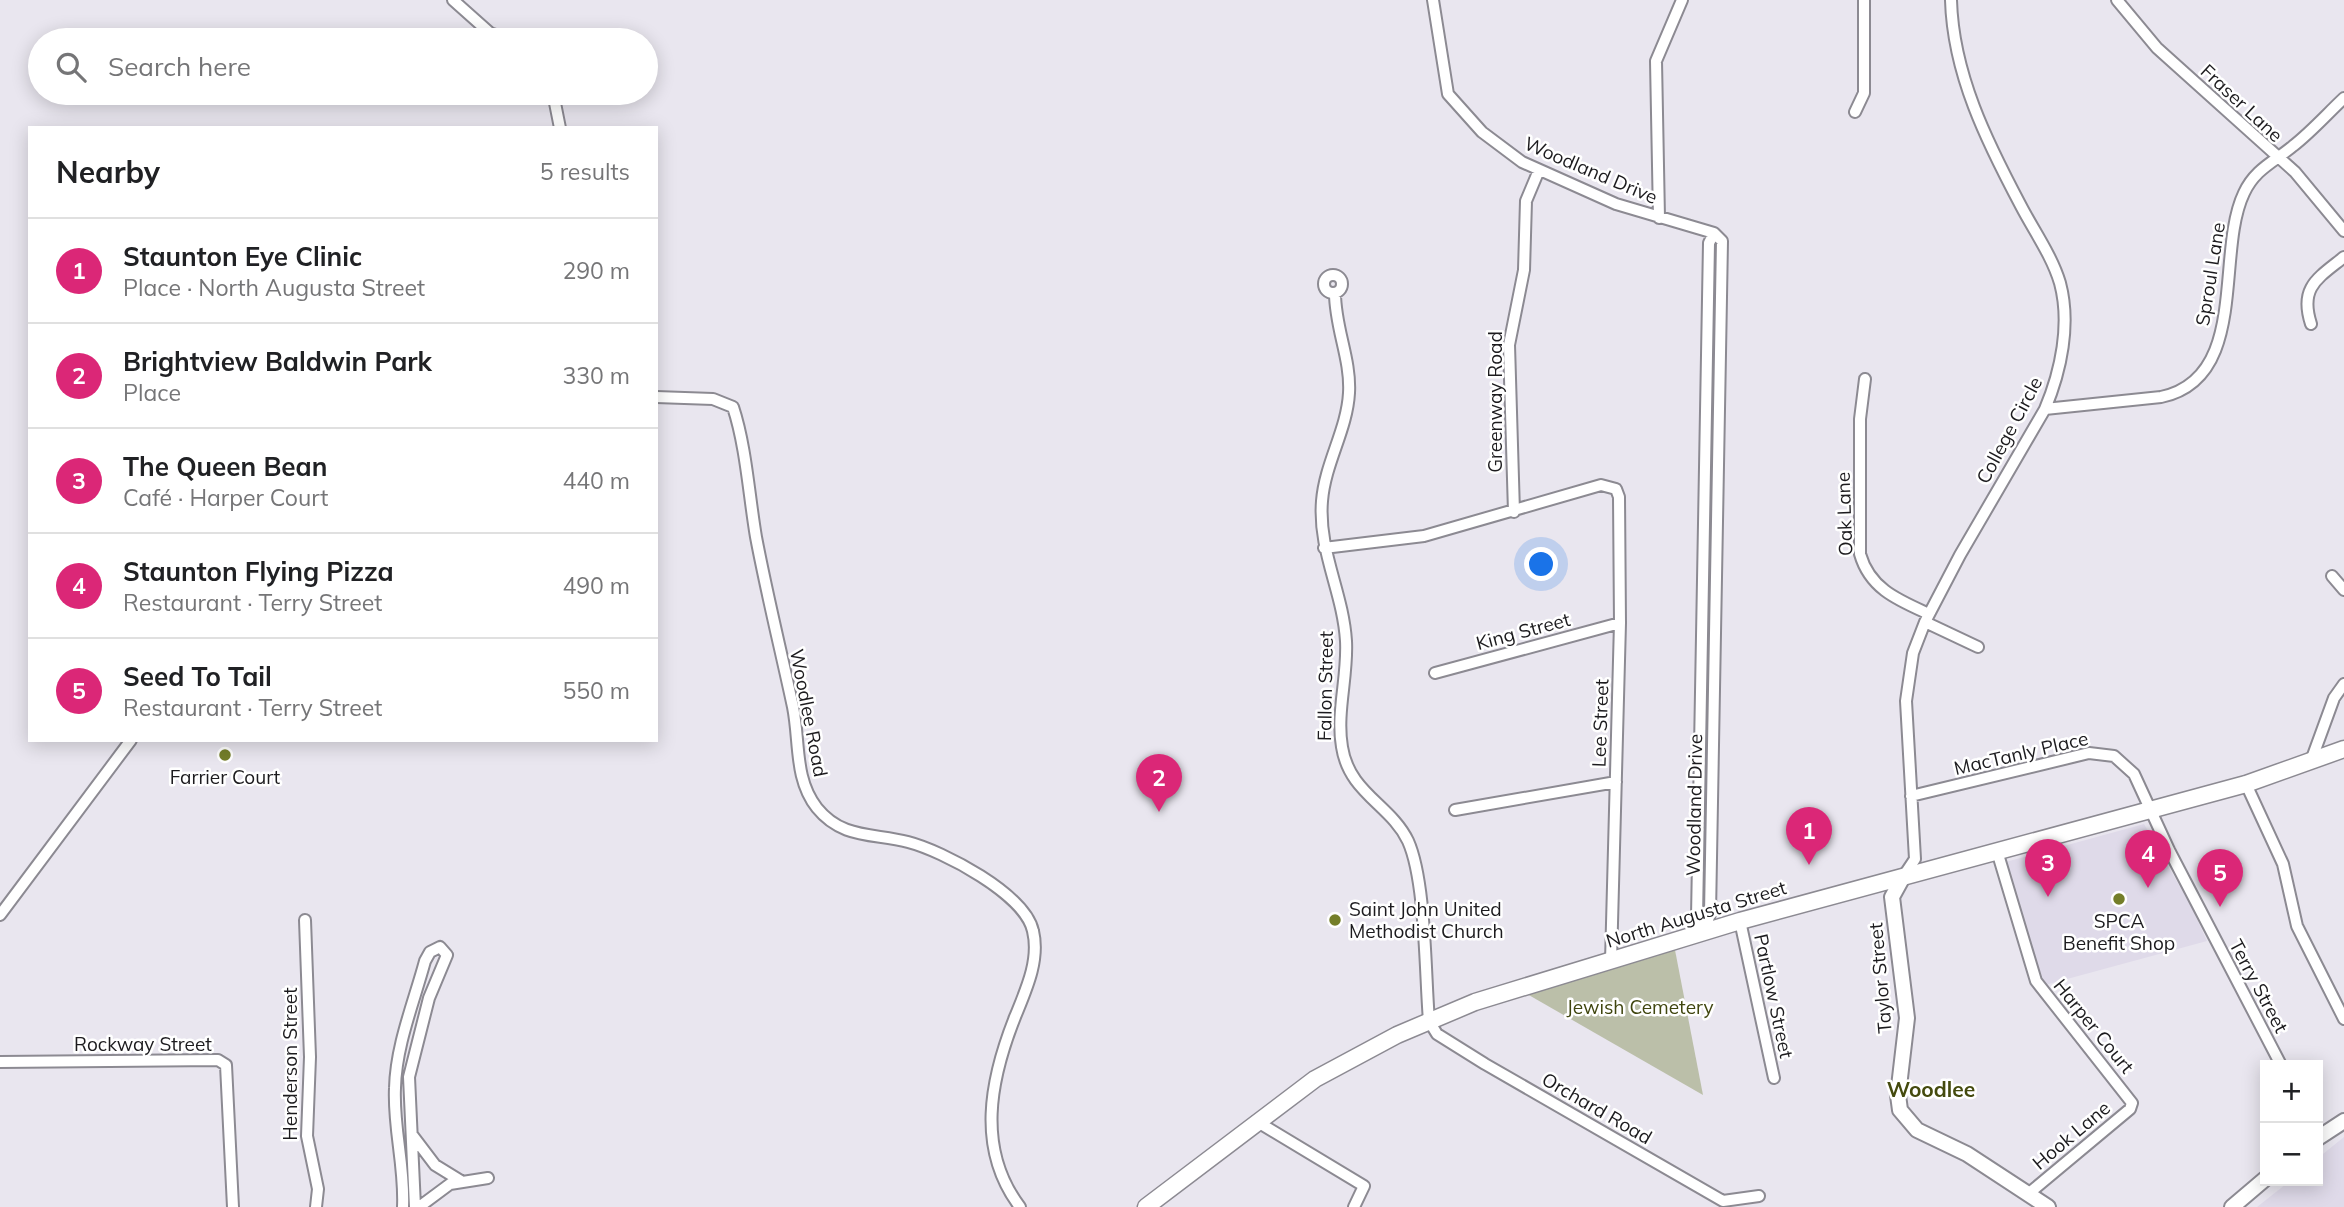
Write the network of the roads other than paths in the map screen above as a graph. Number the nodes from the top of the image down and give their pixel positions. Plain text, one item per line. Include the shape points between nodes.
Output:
1 (453, 0) edge
2 (1433, 0) edge
3 (1682, 0) edge
4 (1864, 0) edge
5 (1951, 0) edge
6 (2117, 0) edge
7 (484, 28) edge
8 (2344, 98) edge
9 (556, 105) edge
10 (1855, 112) dead end
11 (561, 126) edge
12 (2276, 158) junction
13 (1539, 170) junction
14 (1659, 218) junction
15 (2344, 231) edge
16 (2344, 257) edge
17 (1335, 293) dead end
18 (2311, 324) dead end
19 (1865, 379) dead end
20 (658, 397) edge
21 (2045, 409) junction
22 (1514, 512) junction
23 (1324, 548) junction
24 (2332, 576) dead end
25 (2344, 590) edge
26 (1927, 618) junction
27 (1620, 623) junction
28 (1978, 647) dead end
29 (1435, 673) dead end
30 (2344, 684) edge
31 (130, 742) edge
32 (2344, 749) edge
33 (2311, 761) junction
34 (1616, 782) junction
35 (2246, 784) junction
36 (1911, 796) junction
37 (1455, 810) dead end
38 (2150, 811) junction
39 (1997, 851) junction
40 (1903, 877) junction
41 (0, 915) edge
42 (305, 920) dead end
43 (1740, 921) junction
44 (1704, 932) junction
45 (1611, 961) junction
46 (2344, 1018) edge
47 (1429, 1021) junction
48 (2278, 1060) edge
49 (0, 1062) edge
50 (1774, 1078) dead end
51 (2132, 1101) joint
52 (1256, 1121) junction
53 (2344, 1121) edge
54 (411, 1132) junction
55 (2323, 1134) edge
56 (488, 1178) dead end
57 (464, 1182) junction
58 (2260, 1183) edge
59 (2028, 1194) junction
60 (1759, 1196) dead end
61 (233, 1207) edge
62 (316, 1207) edge
63 (403, 1207) edge
64 (417, 1207) edge
65 (1020, 1207) edge
66 (1146, 1207) edge
67 (1354, 1207) edge
68 (2048, 1207) edge
69 (2232, 1207) edge

1 - 7 street
2 - 13 street, Woodland Drive via 1448,94 1482,132
3 - 14 street via 1656,61
4 - 10 street via 1865,85
5 - 21 street, College Circle via 1967,88 1988,146 2060,284 2059,366
6 - 12 street, Fraser Lane via 2157,48
8 - 12 street, Sproul Lane
9 - 11 street
12 - 15 street, Fraser Lane via 2295,172
12 - 21 street, Sproul Lane via 2257,171 2242,195 2221,328 2207,367 2197,378 2169,395
13 - 14 street, Woodland Drive
13 - 22 street, Greenway Road via 1526,201 1524,270 1508,345
14 - 44 street, Woodland Drive via 1714,233 1722,240 1710,914
16 - 18 street via 2308,292 2306,309
17 - 23 street, Fallon Street via 1349,393 1324,488
19 - 26 street, Oak Lane via 1860,419 1860,554 1880,588
20 - 65 street, Woodlee Road via 713,399 733,407 808,797 827,820 843,830 908,842 940,855 1009,895 1031,924 1035,940 1032,968 1000,1058 991,1118 995,1164
21 - 26 street, College Circle
22 - 23 street via 1415,538
22 - 27 street, Lee Street via 1601,485 1614,488 1619,497
23 - 47 street, Fallon Street via 1346,639 1342,750 1359,786 1398,826 1411,850 1419,892
24 - 25 street
26 - 28 street, Oak Lane
26 - 36 street, College Circle via 1913,653 1907,691
27 - 29 street, King Street
27 - 34 street, Lee Street
30 - 33 street via 2334,698
31 - 41 street
32 - 33 main road, North Augusta Street
33 - 35 main road, North Augusta Street
34 - 37 street
34 - 45 street, Lee Street
35 - 38 main road, North Augusta Street
35 - 46 street via 2283,864 2297,926
36 - 38 street, MacTanly Place via 2094,752 2114,756 2128,766
36 - 40 street, College Circle via 1914,859
38 - 39 main road, North Augusta Street
38 - 48 street, Terry Street
39 - 40 main road, North Augusta Street
39 - 51 street, Harper Court via 2036,981
40 - 43 main road, North Augusta Street
40 - 59 street, Taylor Street via 1892,897 1907,1018 1900,1110 1917,1129 1967,1154
42 - 62 street, Henderson Street via 310,1057 307,1136 318,1189
43 - 44 main road, North Augusta Street
43 - 50 street, Partlow Street
44 - 45 main road, North Augusta Street
45 - 47 main road, North Augusta Street via 1489,997
47 - 52 main road, North Augusta Street via 1315,1079
47 - 60 street, Orchard Road via 1437,1034 1485,1064 1723,1201
49 - 61 street, Rockway Street via 218,1060 226,1065
51 - 59 street, Hook Lane via 2130,1109
52 - 66 main road, North Augusta Street
52 - 67 street via 1363,1186
53 - 55 street
54 - 57 street via 435,1165
54 - 63 street via 410,1063 447,955 440,947 425,961 397,1070
54 - 64 street
56 - 57 street
57 - 64 street via 440,1189
58 - 69 street
59 - 68 street, Taylor Street

